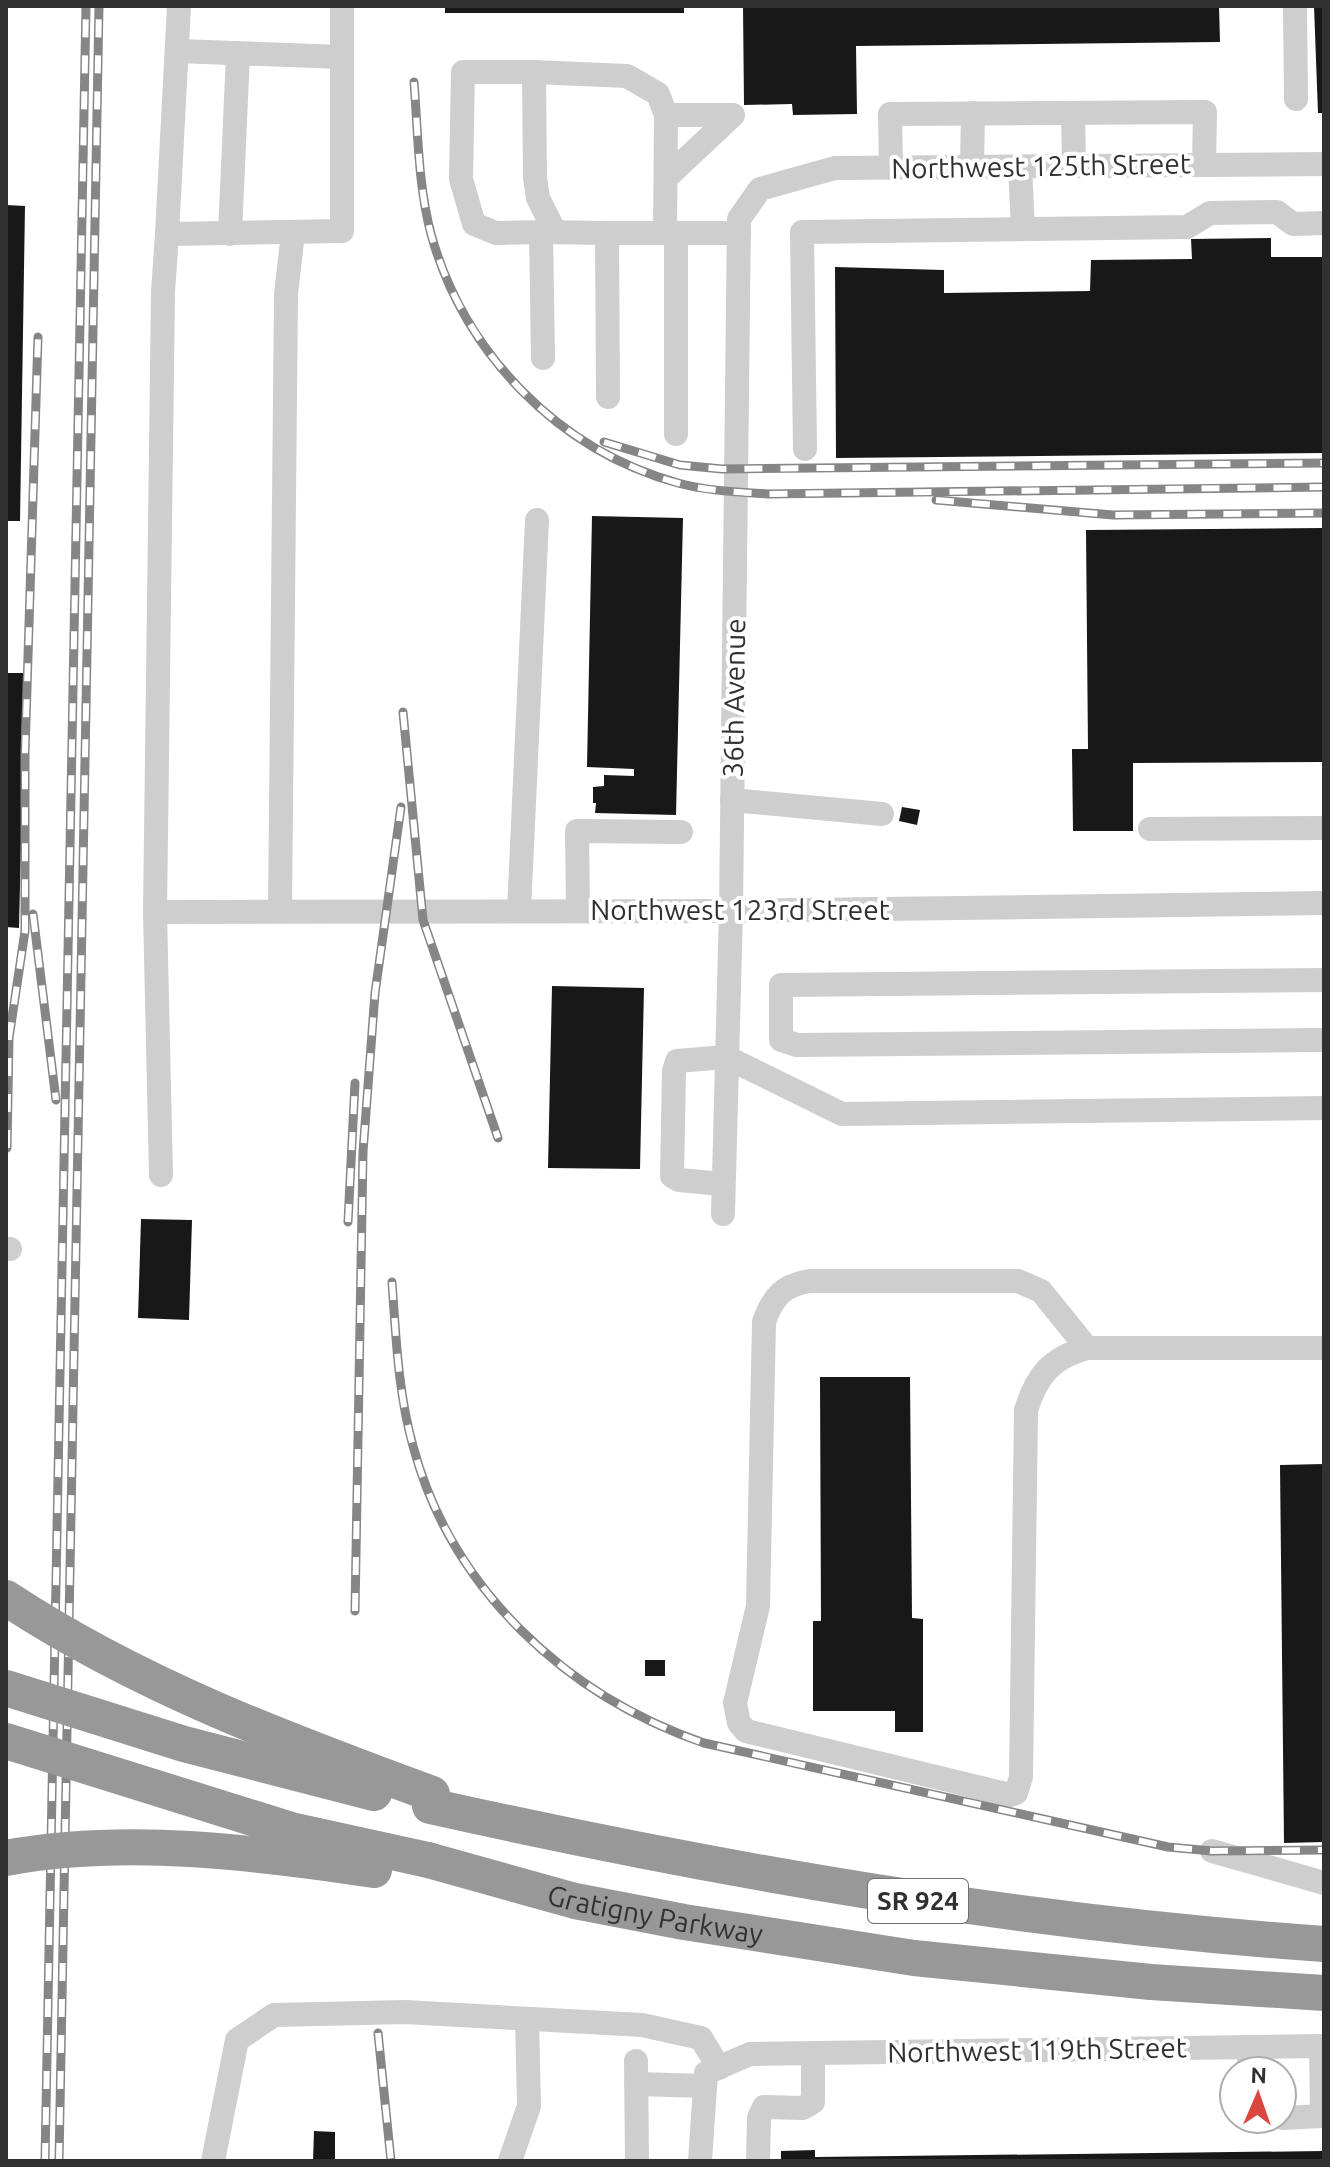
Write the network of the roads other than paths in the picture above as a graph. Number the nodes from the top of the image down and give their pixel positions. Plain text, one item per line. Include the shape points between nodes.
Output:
1 (179, 6) edge
2 (342, 6) edge
3 (1295, 6) edge
4 (177, 51) junction
5 (238, 54) junction
6 (342, 57) junction
7 (534, 72) junction
8 (1296, 99) dead end
9 (973, 113) junction
10 (1073, 113) junction
11 (666, 115) junction
12 (1324, 164) edge
13 (1204, 165) junction
14 (1074, 166) junction
15 (972, 167) junction
16 (1020, 167) junction
17 (891, 168) junction
18 (666, 178) junction
19 (760, 189) joint
20 (1324, 223) edge
21 (1023, 229) junction
22 (548, 232) junction
23 (293, 233) junction
24 (607, 233) junction
25 (671, 233) junction
26 (739, 233) junction
27 (167, 234) junction
28 (230, 234) junction
29 (543, 358) dead end
30 (608, 397) dead end
31 (676, 434) dead end
32 (805, 449) dead end
33 (537, 520) dead end
34 (732, 800) junction
35 (882, 814) dead end
36 (1324, 828) edge
37 (1150, 829) dead end
38 (681, 832) dead end
39 (1324, 903) edge
40 (280, 911) junction
41 (519, 911) junction
42 (578, 911) junction
43 (731, 911) junction
44 (155, 912) junction
45 (1324, 980) edge
46 (1324, 1040) edge
47 (726, 1057) junction
48 (1324, 1108) edge
49 (161, 1175) dead end
50 (723, 1184) junction
51 (723, 1214) dead end
52 (1087, 1348) junction
53 (1324, 1348) edge
54 (6, 1598) edge
55 (6, 1688) edge
56 (6, 1741) edge
57 (431, 1800) junction
58 (1212, 1851) dead end
59 (6, 1858) edge
60 (428, 1869) junction
61 (1324, 1883) edge
62 (1324, 1944) edge
63 (1324, 1993) edge
64 (527, 2019) junction
65 (1323, 2046) edge
66 (813, 2053) junction
67 (1272, 2055) edge
68 (1218, 2059) edge
69 (712, 2077) junction
70 (1298, 2117) edge
71 (213, 2161) edge
72 (510, 2161) edge
73 (637, 2161) edge
74 (700, 2161) edge
75 (758, 2161) edge

1 - 4 street
2 - 6 street
3 - 8 street
4 - 5 street
4 - 27 street
5 - 6 street
5 - 28 street
6 - 23 street via 342,231
7 - 11 street via 627,76 658,94
7 - 22 street via 535,178
7 - 22 street via 463,72 461,179 474,224 496,233
9 - 10 street
9 - 15 street
9 - 17 street via 890,114
10 - 13 street via 1205,112
10 - 14 street
11 - 18 street
11 - 18 street via 733,115
12 - 13 street, Northwest 125th Street
13 - 14 street, Northwest 125th Street
14 - 16 street, Northwest 125th Street
15 - 16 street, Northwest 125th Street
15 - 17 street, Northwest 125th Street
16 - 21 street
17 - 19 street, Northwest 125th Street via 835,168
18 - 25 street
19 - 26 street, 36th Avenue via 739,219
20 - 21 street via 1293,224 1277,212 1210,213 1187,227
21 - 32 street via 802,232
22 - 24 street
22 - 29 street
23 - 28 street
23 - 40 street via 286,294
24 - 25 street
24 - 30 street
25 - 26 street
25 - 31 street
26 - 34 street, 36th Avenue
27 - 28 street
27 - 44 street
33 - 41 street
34 - 35 street
34 - 43 street, 36th Avenue
36 - 37 street
38 - 42 street via 577,831
39 - 43 street, Northwest 123rd Street
40 - 41 street, Northwest 123rd Street
40 - 44 street, Northwest 123rd Street
41 - 42 street, Northwest 123rd Street
42 - 43 street, Northwest 123rd Street
43 - 47 street, 36th Avenue
44 - 49 street
45 - 46 street via 781,985 779,1019 781,1040 797,1045
47 - 48 street via 842,1114
47 - 50 street, 36th Avenue
47 - 50 street via 677,1061 674,1086 672,1176
50 - 51 street, 36th Avenue
52 - 52 street via 1063,1354 1050,1366 1026,1410 1021,1777 1016,1793 746,1731 735,1703 758,1606 764,1322 775,1297 785,1288 810,1281 1018,1281 1041,1291
52 - 53 street
54 - 57 highway, bridge via 115,1663 219,1713
55 - 57 highway, bridge via 184,1744
56 - 60 highway, Gratigny Parkway, bridge
57 - 62 highway, Gratigny Parkway / SR 924 via 516,1826 951,1906 1196,1935
58 - 61 street
59 - 60 highway, bridge via 42,1851 147,1848
60 - 63 highway, Gratigny Parkway / SR 924 via 684,1922 914,1958
64 - 69 street via 642,2025 701,2038
64 - 71 street via 405,2012 274,2015 237,2040
64 - 72 street via 529,2106
65 - 67 street, Northwest 119th Street
65 - 70 street via 1322,2116
66 - 68 street, Northwest 119th Street
66 - 69 street, Northwest 119th Street via 750,2054
66 - 75 street via 813,2102 803,2108 764,2107
69 - 73 street via 636,2072
69 - 74 street

